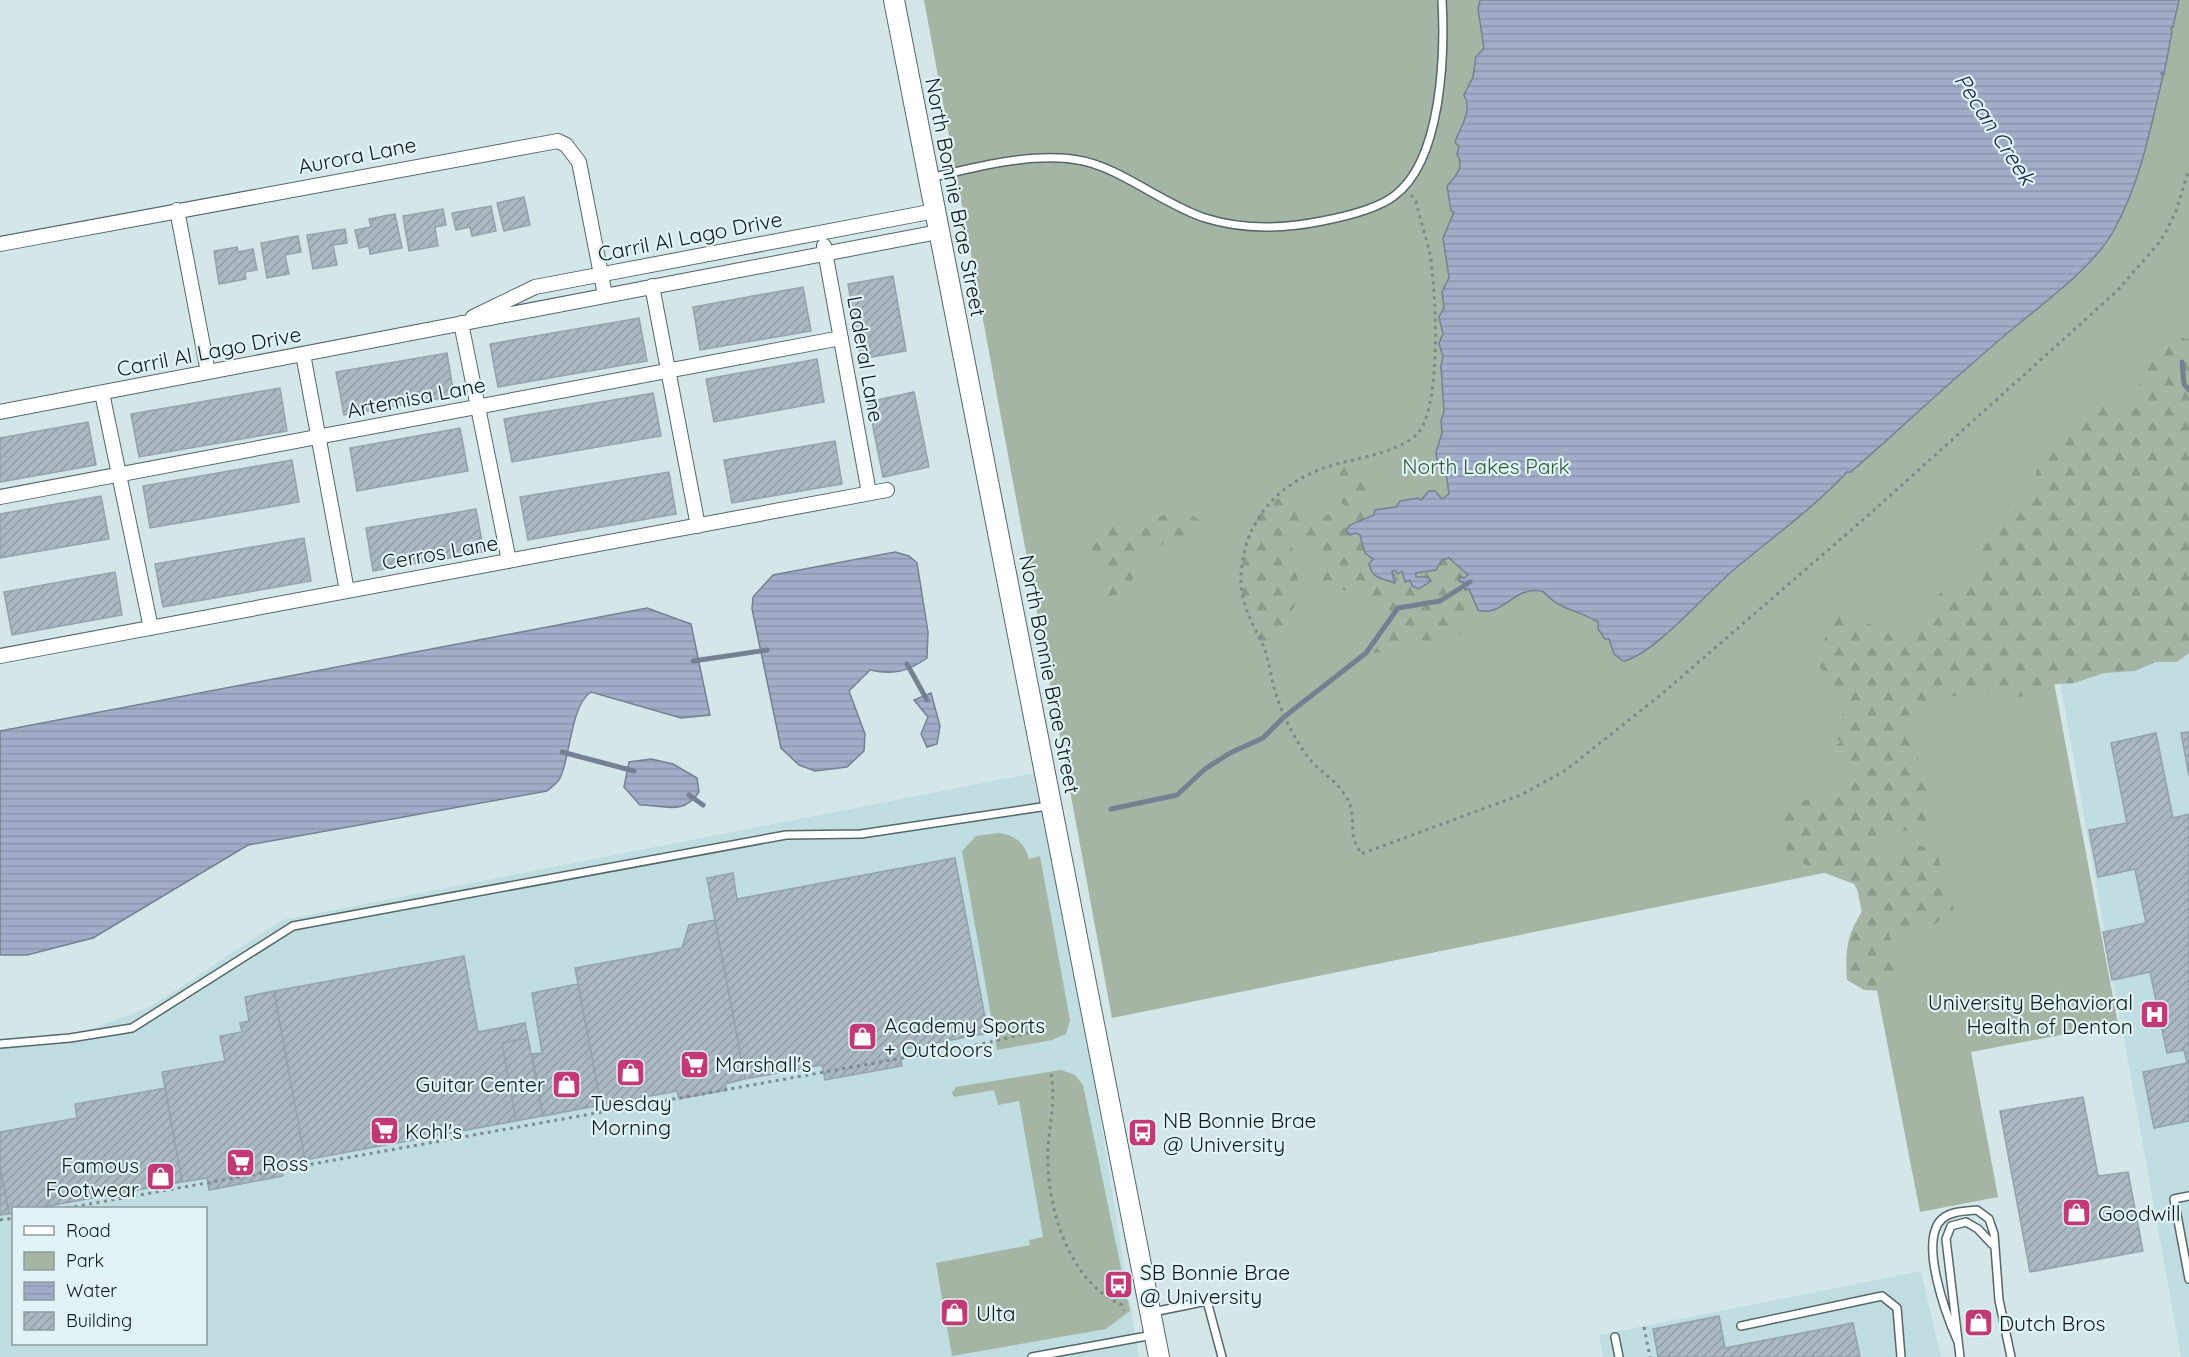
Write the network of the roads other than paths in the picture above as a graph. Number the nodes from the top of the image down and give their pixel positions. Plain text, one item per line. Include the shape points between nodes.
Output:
1 (894, 0) edge
2 (1442, 0) edge
3 (928, 179) junction
4 (177, 210) junction
5 (935, 211) junction
6 (822, 232) junction
7 (938, 232) junction
8 (0, 244) edge
9 (826, 253) junction
10 (601, 274) junction
11 (652, 286) junction
12 (605, 295) junction
13 (461, 323) junction
14 (841, 338) junction
15 (303, 354) junction
16 (669, 371) junction
17 (208, 372) junction
18 (102, 393) junction
19 (476, 407) junction
20 (0, 412) edge
21 (319, 437) junction
22 (118, 475) junction
23 (887, 490) dead end
24 (868, 493) junction
25 (0, 497) edge
26 (698, 526) junction
27 (509, 561) junction
28 (346, 591) junction
29 (151, 628) junction
30 (0, 656) edge
31 (1051, 806) junction
32 (0, 1044) edge
33 (2189, 1197) edge
34 (1992, 1244) junction
35 (2189, 1279) edge
36 (1151, 1312) junction
37 (1741, 1326) dead end
38 (1155, 1335) junction
39 (1615, 1337) dead end
40 (1958, 1342) junction
41 (1032, 1357) edge
42 (1160, 1357) edge
43 (1222, 1357) edge
44 (1619, 1357) edge
45 (1901, 1357) edge
46 (1960, 1357) edge
47 (2011, 1357) edge

1 - 3 main road, North Bonnie Brae Street
2 - 3 lane via 1445,46 1438,101 1422,156 1411,180 1394,197 1347,216 1292,227 1233,226 1203,218 1080,160 1031,160 976,167
3 - 5 main road, North Bonnie Brae Street
4 - 8 street, Aurora Lane
4 - 10 street, Aurora Lane via 558,141 579,162
4 - 17 street
5 - 6 street, Carril Al Lago Drive
5 - 7 main road, North Bonnie Brae Street
6 - 9 street, Laderal Lane
6 - 10 street, Carril Al Lago Drive
7 - 9 street, Carril Al Lago Drive
7 - 31 main road, North Bonnie Brae Street
9 - 11 street, Carril Al Lago Drive
9 - 14 street, Laderal Lane
10 - 12 street, Aurora Lane
10 - 13 street, Carril Al Lago Drive via 535,287
11 - 12 street, Carril Al Lago Drive
11 - 16 street
12 - 13 street, Carril Al Lago Drive
13 - 15 street, Carril Al Lago Drive
13 - 19 street
14 - 16 street, Artemisa Lane
14 - 24 street, Laderal Lane
15 - 17 street, Carril Al Lago Drive
15 - 21 street
16 - 19 street, Artemisa Lane
16 - 26 street
17 - 18 street, Carril Al Lago Drive
18 - 20 street, Carril Al Lago Drive
18 - 22 street
19 - 21 street, Artemisa Lane
19 - 27 street
21 - 22 street, Artemisa Lane
21 - 28 street
22 - 25 street, Artemisa Lane
22 - 29 street
23 - 24 street, Cerros Lane
24 - 26 street, Cerros Lane
26 - 27 street, Cerros Lane
27 - 28 street, Cerros Lane
28 - 29 street, Cerros Lane
29 - 30 street, Cerros Lane
31 - 32 lane via 861,834 786,835 294,926 132,1028
31 - 36 main road, North Bonnie Brae Street
33 - 35 lane via 2174,1199
34 - 40 lane via 1966,1222 1952,1226 1946,1239
34 - 40 lane via 1994,1234 1989,1219 1977,1210 1959,1211 1942,1219 1932,1236 1944,1310
34 - 47 lane
36 - 38 main road, North Bonnie Brae Street
36 - 43 lane via 1207,1301
37 - 45 lane via 1882,1296 1897,1308
38 - 41 lane
38 - 42 main road, North Bonnie Brae Street
39 - 44 lane
40 - 46 lane

